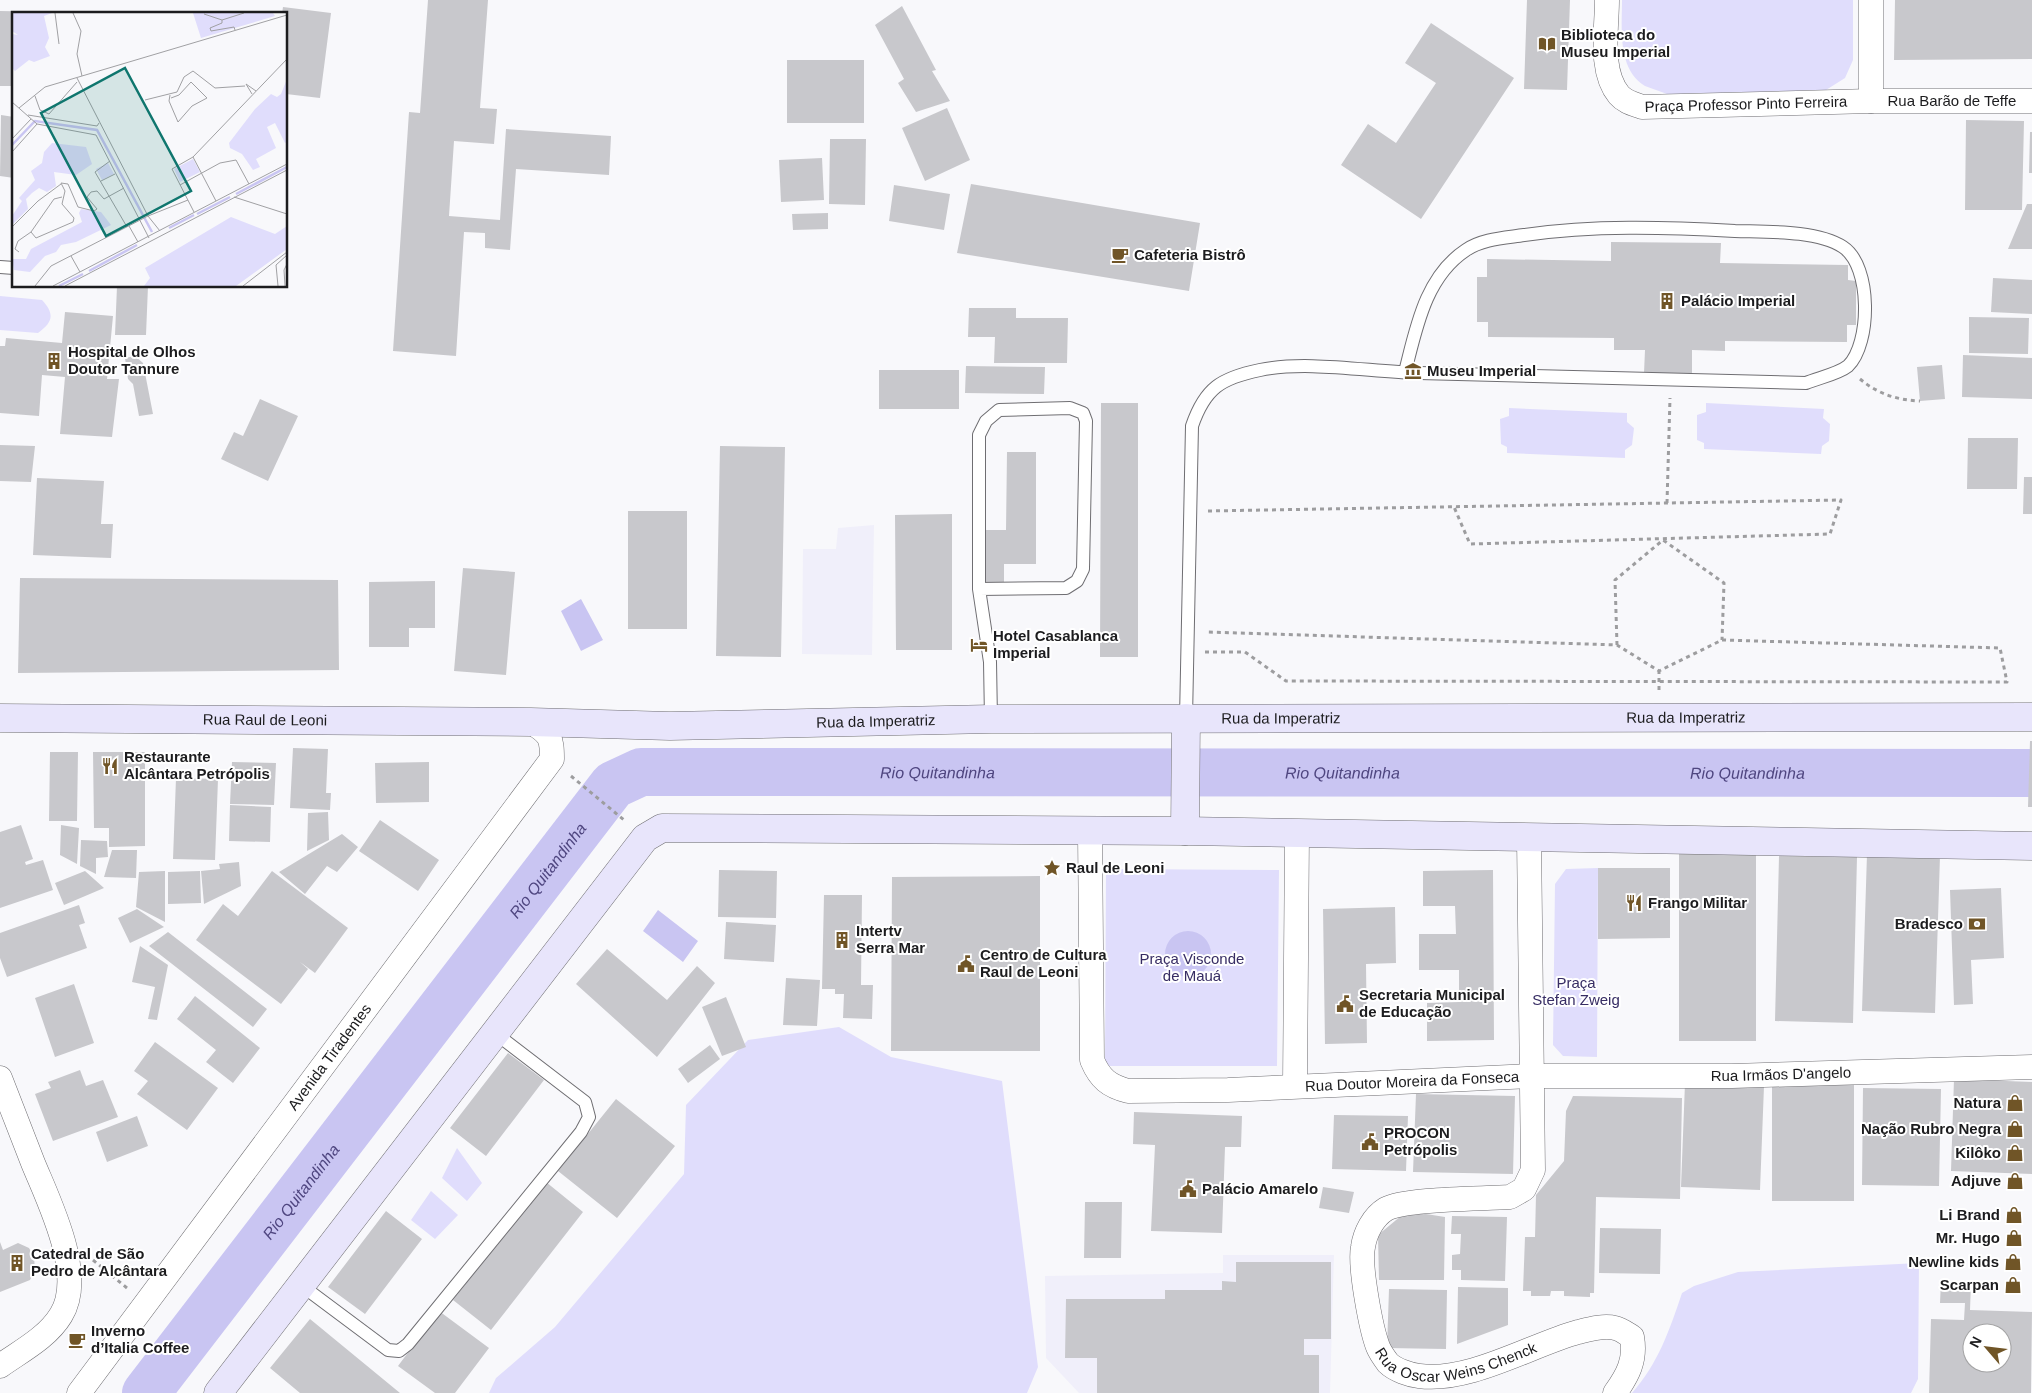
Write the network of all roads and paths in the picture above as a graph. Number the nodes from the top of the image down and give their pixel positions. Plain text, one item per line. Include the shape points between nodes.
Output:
1 (1607, 0) edge
2 (1871, 0) edge
3 (1871, 101) junction
4 (2032, 101) edge
5 (1846, 367) junction
6 (1405, 372) junction
7 (1670, 380) junction
8 (1920, 401) dead end
9 (1666, 503) junction
10 (1454, 507) junction
11 (1190, 511) junction
12 (1663, 540) junction
13 (979, 589) junction
14 (1188, 632) junction
15 (1722, 640) junction
16 (1617, 645) junction
17 (1187, 651) junction
18 (2032, 717) edge
19 (0, 718) edge
20 (1186, 718) junction
21 (991, 719) junction
22 (531, 722) junction
23 (552, 759) junction
24 (1090, 832) junction
25 (1185, 832) junction
26 (1297, 833) junction
27 (645, 838) junction
28 (1530, 838) junction
29 (2032, 846) edge
30 (495, 1033) junction
31 (2032, 1067) edge
32 (1531, 1076) junction
33 (0, 1078) edge
34 (1294, 1086) junction
35 (61, 1233) junction
36 (302, 1285) junction
37 (146, 1304) junction
38 (0, 1366) edge
39 (79, 1393) edge
40 (218, 1393) edge
41 (1615, 1393) edge

1 - 3 street, Praça Professor Pinto Ferreira via 1607,63 1619,95 1629,103 1642,107
2 - 3 street
3 - 4 street, Rua Barão de Teffe
5 - 6 lane via 1861,345 1866,312 1862,281 1855,261 1844,248 1826,240 1790,234 1654,226 1557,230 1492,239 1467,249 1450,263 1422,306
5 - 7 lane via 1806,383
5 - 8 path via 1868,386 1898,400
6 - 7 lane
6 - 11 lane via 1301,367 1260,370 1213,387 1198,408 1192,426
7 - 9 path
9 - 10 path
9 - 12 path via 1841,500 1830,534
10 - 11 path
10 - 12 path via 1470,544
11 - 14 lane
12 - 15 path via 1724,583
12 - 16 path via 1615,580
13 - 13 lane via 1066,588 1077,581 1083,569 1086,421 1083,413 1070,408 999,410 986,421 979,435
13 - 21 lane via 990,662
14 - 16 path
14 - 17 lane
15 - 16 path via 1659,671
15 - 17 path via 2000,648 2007,682 1286,681 1245,652
17 - 20 lane
18 - 20 main road, Rua da Imperatriz
19 - 22 main road, Rua Raul de Leoni
20 - 21 main road, Rua da Imperatriz
20 - 25 main road
21 - 22 main road, Rua da Imperatriz via 670,726
22 - 23 street via 548,733
23 - 27 path
23 - 37 street, Avenida Tiradentes
24 - 25 main road
24 - 27 main road via 662,828
24 - 34 street via 1092,1060 1103,1080 1128,1091 1188,1092
25 - 26 main road
26 - 28 main road
26 - 34 street
27 - 30 main road
28 - 29 main road
28 - 32 street, Rua Oscar Weins Chenck
30 - 36 main road
30 - 36 lane via 585,1102 589,1117 582,1132 414,1337 399,1351 388,1350
31 - 32 street, Rua Irmãos D'angelo via 1732,1076
32 - 34 street, Rua Doutor Moreira da Fonseca
32 - 41 street, Rua Oscar Weins Chenck via 1533,1170 1524,1189 1510,1197 1404,1204 1381,1213 1366,1234 1362,1249 1365,1288 1378,1348 1389,1364 1398,1370 1419,1376 1448,1375 1496,1363 1555,1338 1594,1328 1615,1328 1632,1338 1634,1352 1628,1374
33 - 35 street
35 - 37 path
35 - 38 street via 69,1294 61,1314 47,1333
36 - 40 main road
37 - 39 street, Avenida Tiradentes

